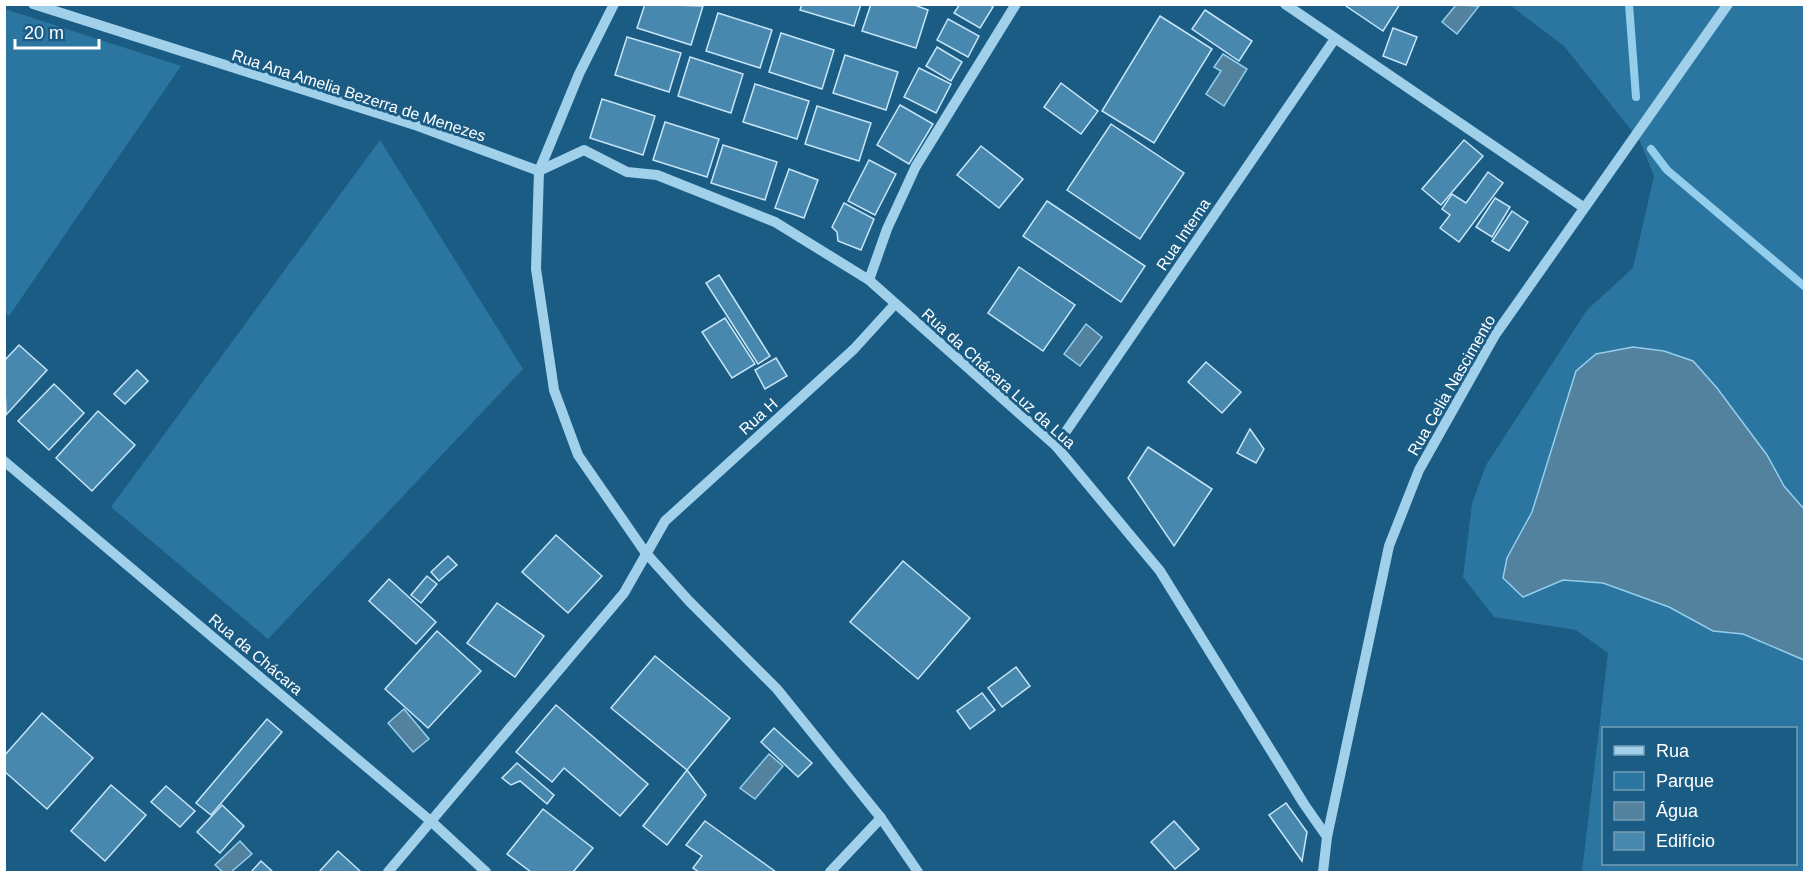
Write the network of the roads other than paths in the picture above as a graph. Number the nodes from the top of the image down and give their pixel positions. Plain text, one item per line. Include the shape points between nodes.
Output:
1 (614, 4) edge
2 (1016, 4) edge
3 (1285, 4) edge
4 (1728, 4) edge
5 (36, 5) edge
6 (1334, 40) junction
7 (539, 171) junction
8 (1583, 207) junction
9 (869, 280) junction
10 (895, 304) junction
11 (1056, 446) junction
12 (4, 461) edge
13 (645, 552) junction
14 (880, 818) junction
15 (433, 823) junction
16 (1327, 837) junction
17 (388, 873) edge
18 (486, 873) edge
19 (831, 873) edge
20 (918, 873) edge
21 (1323, 873) edge

1 - 7 street via 579,74
2 - 9 street via 916,166
3 - 6 street
4 - 8 street, Rua Celia Nascimento
5 - 7 street, Rua Ana Amelia Bezerra de Menezes via 418,126
6 - 8 street
6 - 11 street, Rua Intema
7 - 9 street, Rua da Chácara Luz da Lua via 584,150 627,172 657,175 775,222
7 - 13 street via 536,269 554,390 578,454
8 - 16 street, Rua Celia Nascimento via 1495,335 1419,470 1389,546
9 - 10 street, Rua da Chácara Luz da Lua
10 - 11 street, Rua da Chácara Luz da Lua
10 - 13 street, Rua H via 854,350 665,521
11 - 16 street, Rua da Chácara Luz da Lua via 1160,571
12 - 15 street, Rua da Chácara
13 - 14 street via 777,689
13 - 15 street, Rua H via 639,572 624,593
14 - 19 street
14 - 20 street
15 - 17 street, Rua H
15 - 18 street, Rua da Chácara
16 - 21 street

